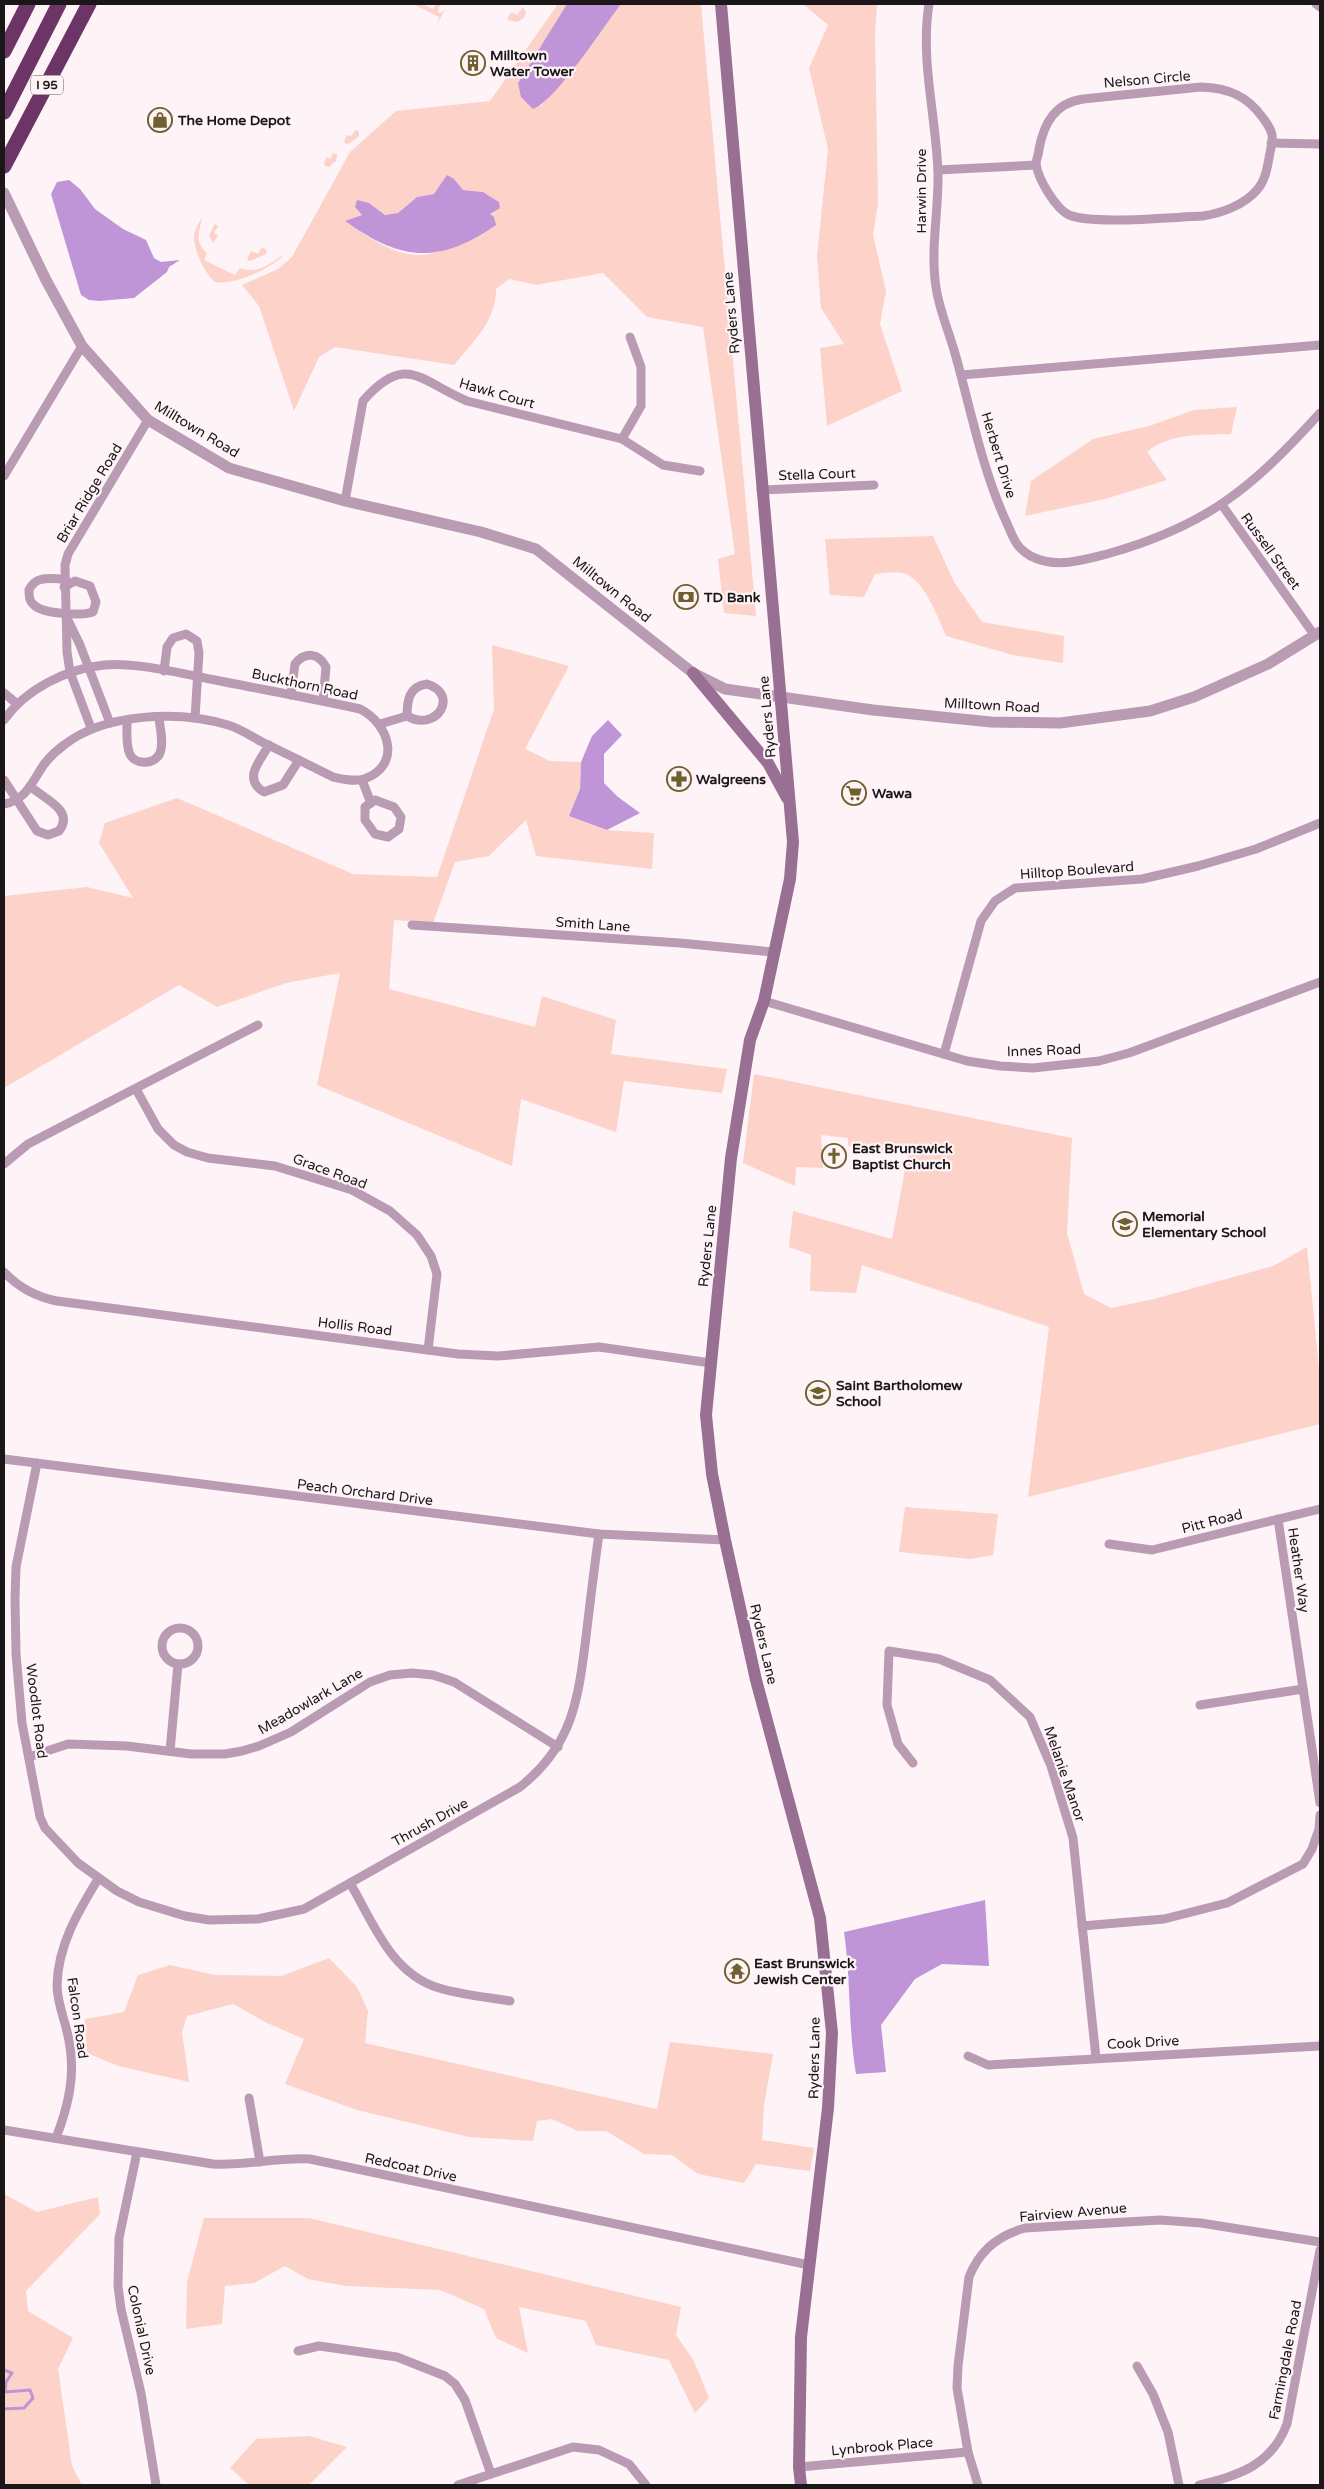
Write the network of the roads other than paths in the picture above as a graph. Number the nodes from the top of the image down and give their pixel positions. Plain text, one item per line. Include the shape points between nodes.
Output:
1 (28, 4) edge
2 (59, 4) edge
3 (89, 4) edge
4 (721, 4) edge
5 (929, 4) edge
6 (1316, 4) edge
7 (1320, 8) edge
8 (4, 51) edge
9 (4, 112) edge
10 (1271, 143) junction
11 (1320, 144) edge
12 (1036, 165) junction
13 (4, 166) edge
14 (938, 170) junction
15 (4, 193) edge
16 (630, 337) dead end
17 (1320, 345) edge
18 (82, 346) junction
19 (961, 375) junction
20 (1320, 413) edge
21 (148, 420) junction
22 (622, 439) junction
23 (700, 471) dead end
24 (4, 476) edge
25 (874, 485) dead end
26 (761, 490) junction
27 (345, 501) junction
28 (1222, 506) junction
29 (64, 583) junction
30 (65, 614) junction
31 (1318, 634) edge
32 (89, 667) junction
33 (164, 670) junction
34 (70, 672) junction
35 (692, 673) junction
36 (198, 676) junction
37 (4, 693) edge
38 (291, 695) junction
39 (782, 697) junction
40 (323, 701) junction
41 (16, 703) junction
42 (407, 716) junction
43 (159, 718) junction
44 (195, 718) junction
45 (4, 720) edge
46 (127, 720) junction
47 (110, 723) junction
48 (380, 724) junction
49 (91, 728) junction
50 (269, 745) junction
51 (298, 760) junction
52 (4, 780) edge
53 (362, 780) junction
54 (30, 786) junction
55 (17, 800) junction
56 (789, 801) junction
57 (370, 803) junction
58 (4, 804) edge
59 (1320, 823) edge
60 (412, 925) dead end
61 (773, 952) junction
62 (1320, 982) edge
63 (764, 1000) junction
64 (258, 1025) dead end
65 (944, 1054) junction
66 (136, 1089) junction
67 (4, 1164) edge
68 (4, 1272) edge
69 (428, 1350) junction
70 (711, 1362) junction
71 (4, 1459) edge
72 (37, 1463) junction
73 (1320, 1509) edge
74 (1278, 1519) junction
75 (599, 1534) junction
76 (725, 1540) junction
77 (1109, 1544) dead end
78 (178, 1664) junction
79 (1303, 1689) junction
80 (1200, 1705) dead end
81 (558, 1747) junction
82 (170, 1751) junction
83 (29, 1757) junction
84 (913, 1763) dead end
85 (1320, 1803) edge
86 (1320, 1815) edge
87 (98, 1879) junction
88 (350, 1883) junction
89 (1082, 1926) junction
90 (510, 2001) dead end
91 (1320, 2046) edge
92 (968, 2056) dead end
93 (1096, 2058) junction
94 (249, 2098) dead end
95 (4, 2130) edge
96 (56, 2138) junction
97 (137, 2152) junction
98 (260, 2162) junction
99 (1320, 2242) edge
100 (1320, 2250) edge
101 (809, 2265) junction
102 (298, 2351) dead end
103 (1137, 2366) dead end
104 (968, 2452) junction
105 (799, 2468) junction
106 (491, 2474) junction
107 (156, 2485) edge
108 (458, 2485) edge
109 (646, 2485) edge
110 (801, 2485) edge
111 (978, 2485) edge
112 (1178, 2485) edge
113 (1199, 2485) edge

1 - 8 highway
2 - 9 highway, I 95
3 - 13 highway, I 95
4 - 26 main road, Ryders Lane
5 - 14 street, Harwin Drive via 925,29
6 - 7 street
10 - 11 street
10 - 12 street, Nelson Circle via 1266,174 1259,188 1238,204 1203,216 1083,219 1059,208
10 - 12 street, Nelson Circle via 1272,135 1266,121 1247,100 1230,90 1200,87 1069,101 1051,116 1042,134
12 - 14 street
14 - 19 street, Harwin Drive via 936,287
15 - 18 street, Milltown Road
16 - 22 street via 641,367 641,406
17 - 19 street
18 - 21 street, Milltown Road
18 - 24 street
19 - 28 street, Herbert Drive via 1000,506 1018,545 1034,558 1057,563 1082,561 1166,535
20 - 28 street, Herbert Drive via 1278,459
21 - 27 street, Milltown Road via 229,468
21 - 29 street, Briar Ridge Road via 68,554
22 - 23 street, Hawk Court via 663,465
22 - 27 street, Hawk Court via 467,401 418,374 404,373 381,383 363,400
25 - 26 street, Stella Court
26 - 39 main road, Ryders Lane
27 - 35 street, Milltown Road via 481,532 536,549
28 - 31 street, Russell Street
29 - 30 street, Briar Ridge Road
29 - 30 street via 75,581 90,586 96,602 93,612
29 - 30 street via 41,578 29,590 29,597 36,608
30 - 32 street, Briar Ridge Road
30 - 34 street, Briar Ridge Road
31 - 39 street, Milltown Road via 1225,685 1150,711 1118,717 1060,723 991,722
32 - 33 street, Buckthorn Road via 114,664
32 - 34 street, Buckthorn Road
32 - 47 street, Briar Ridge Road
33 - 36 street, Buckthorn Road
33 - 36 street via 168,643 186,634 197,641 200,648
34 - 41 street, Buckthorn Road
34 - 49 street, Briar Ridge Road
35 - 39 street, Milltown Road via 725,689
35 - 56 main road via 768,763
36 - 38 street, Buckthorn Road
36 - 44 street
37 - 41 street
38 - 40 street, Buckthorn Road
38 - 40 street via 295,664 299,658 312,655 323,661 326,671
39 - 56 main road, Ryders Lane
40 - 48 street, Buckthorn Road via 360,709
41 - 45 street, Buckthorn Road
42 - 42 street via 423,722 436,715 443,700 438,689 427,684 416,688 408,696
42 - 48 street
43 - 44 street
43 - 46 street
43 - 46 street via 160,751 154,760 143,763 131,756
44 - 50 street via 230,725
46 - 47 street
47 - 49 street
48 - 53 street via 388,746 387,755 382,766
49 - 54 street via 51,757
50 - 51 street
50 - 51 street via 252,776 258,789 267,792 283,785
51 - 53 street via 333,777
52 - 55 street
53 - 57 street
54 - 55 street
54 - 55 street via 63,813 59,832 48,835 37,831
55 - 58 street
56 - 61 main road, Ryders Lane via 793,842 790,879
57 - 57 street via 382,801 398,811 401,822 395,834 382,837 371,831 365,820 365,807
59 - 65 street, Hilltop Boulevard via 1256,849 1142,879 1024,886 1004,893 981,920
60 - 61 street, Smith Lane
61 - 63 main road, Ryders Lane
62 - 65 street, Innes Road via 1099,1061 1033,1068 1000,1066
63 - 65 street, Innes Road
63 - 70 main road, Ryders Lane via 750,1040 731,1158
64 - 66 street
66 - 67 street via 28,1144
66 - 69 street, Grace Road via 158,1129 186,1152 208,1158 275,1166 352,1190 390,1211 417,1235 431,1256 436,1274
68 - 69 street, Hollis Road via 24,1289 57,1301
69 - 70 street, Hollis Road via 498,1356 599,1348
70 - 76 main road, Ryders Lane via 706,1415 712,1474
71 - 72 street, Peach Orchard Drive
72 - 75 street, Peach Orchard Drive
72 - 83 street, Woodlot Road via 16,1567 15,1599 21,1713
73 - 74 street, Pitt Road
74 - 77 street, Pitt Road via 1152,1550
74 - 79 street, Heather Way
75 - 76 street, Peach Orchard Drive
75 - 81 street, Thrush Drive via 577,1701 568,1730
76 - 101 main road, Ryders Lane via 756,1680 820,1918 832,2033 828,2108
78 - 78 street via 193,1658 198,1646 190,1631 180,1628 169,1631 161,1648 166,1658
78 - 82 street
79 - 80 street
79 - 85 street, Heather Way
81 - 82 street, Meadowlark Lane via 454,1682 412,1673 390,1675 370,1682 291,1732 259,1746 208,1755
81 - 88 street, Thrush Drive via 543,1767 520,1787
82 - 83 street, Meadowlark Lane via 68,1744
83 - 87 street, Woodlot Road via 45,1828 66,1852
84 - 89 street, Melanie Manor via 898,1744 887,1705 889,1652 938,1659 990,1680 1030,1717 1051,1766 1073,1838
86 - 89 street via 1312,1849 1302,1864 1227,1903 1164,1919
87 - 88 street, Thrush Drive via 162,1910 209,1920 233,1921 304,1909
87 - 96 street, Falcon Road via 76,1915 58,1966 57,1987 72,2064 67,2110
88 - 90 street via 392,1956 413,1976 439,1988
89 - 93 street, Melanie Manor
91 - 93 street, Cook Drive
92 - 93 street, Cook Drive via 988,2064
94 - 98 street
95 - 96 street, Redcoat Drive
96 - 97 street, Redcoat Drive
97 - 98 street, Redcoat Drive via 233,2166
97 - 107 street, Colonial Drive via 119,2238 118,2286 141,2393
98 - 101 street, Redcoat Drive via 310,2159
99 - 104 street, Fairview Avenue via 1201,2223 1160,2220 1025,2228 1004,2235 993,2242 974,2265 967,2287 957,2388
100 - 113 street, Farmingdale Road via 1282,2438 1251,2468 1236,2476
101 - 105 main road, Ryders Lane via 801,2337
102 - 106 street via 319,2346 397,2357 445,2376 466,2400
103 - 112 street via 1153,2394 1168,2432
104 - 105 street, Lynbrook Place
104 - 111 street, Fairview Avenue
105 - 110 main road, Ryders Lane
106 - 108 street
106 - 109 street via 573,2447 599,2450 629,2464

